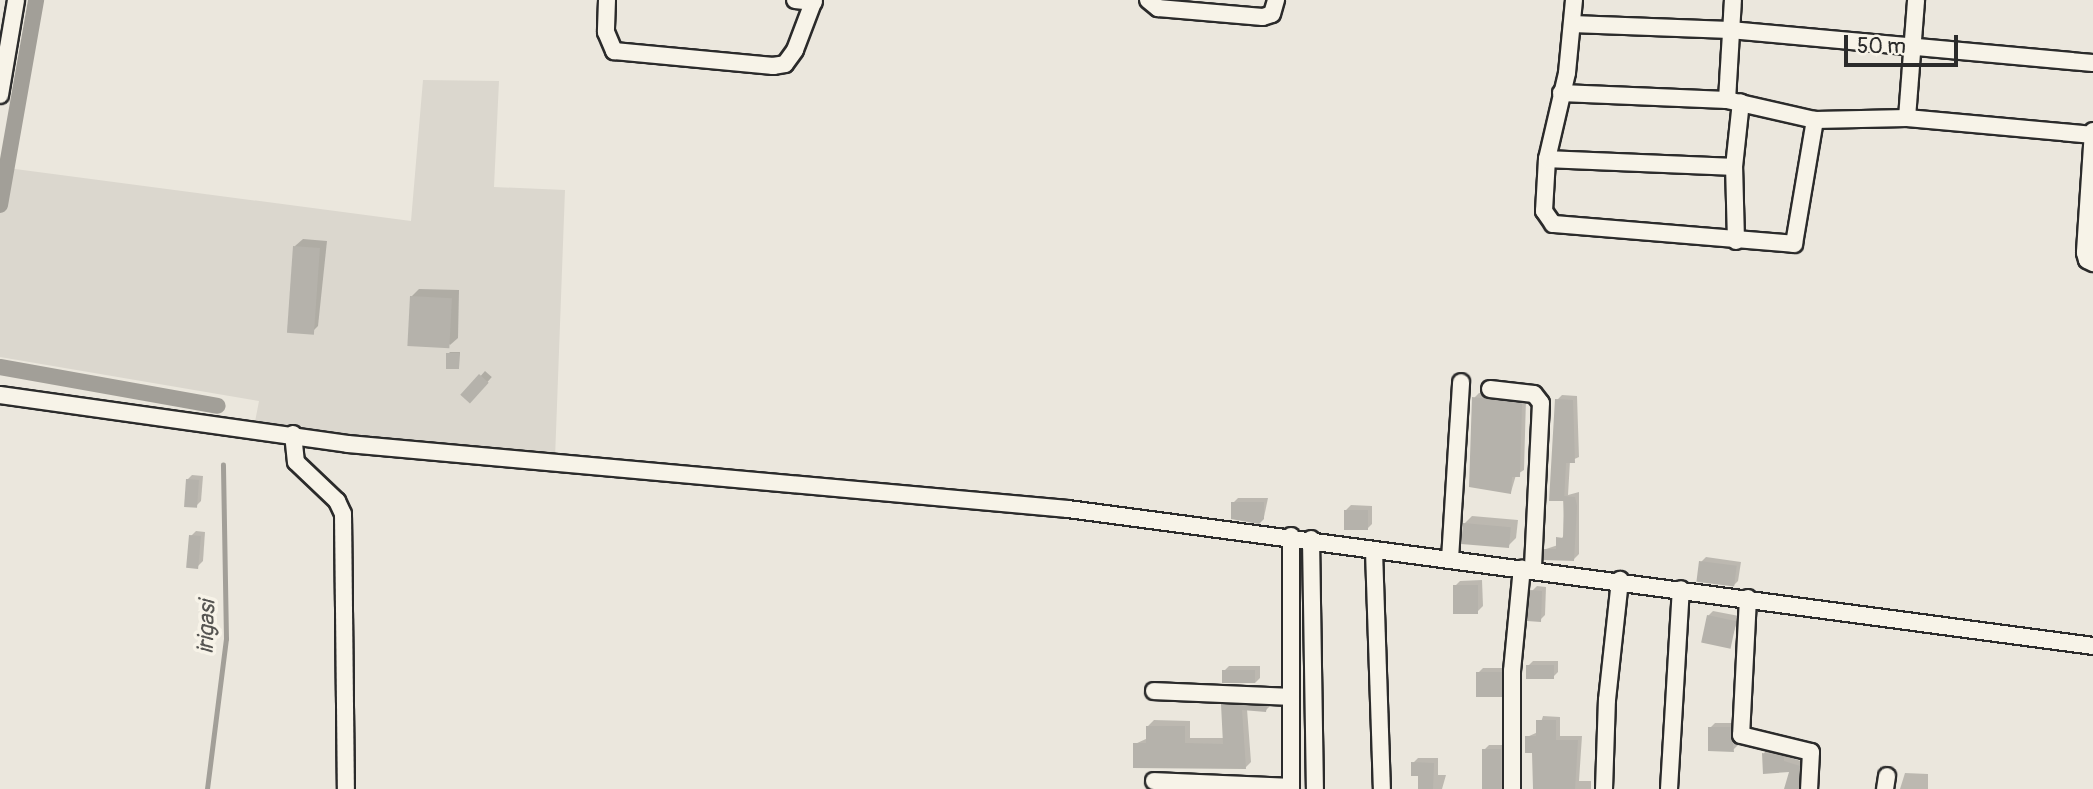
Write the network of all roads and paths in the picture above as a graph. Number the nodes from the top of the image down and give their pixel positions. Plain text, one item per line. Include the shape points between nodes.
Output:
1 (16, 0) edge
2 (607, 0) edge
3 (795, 0) edge
4 (1148, 0) edge
5 (1276, 0) edge
6 (1574, 0) edge
7 (1733, 0) edge
8 (1916, 0) edge
9 (814, 1) edge
10 (1209, 7) edge
11 (1572, 24) junction
12 (1730, 30) junction
13 (1913, 46) junction
14 (2093, 62) edge
15 (1561, 93) junction
16 (0, 95) edge
17 (1734, 101) junction
18 (1907, 118) junction
19 (1815, 120) junction
20 (2093, 134) edge
21 (1547, 159) junction
22 (1734, 167) junction
23 (2091, 198) edge
24 (1736, 241) junction
25 (2093, 263) edge
26 (1461, 383) dead end
27 (1490, 389) dead end
28 (0, 395) edge
29 (293, 434) junction
30 (1291, 536) junction
31 (1311, 539) junction
32 (1374, 551) junction
33 (1450, 559) junction
34 (1527, 568) junction
35 (1620, 580) junction
36 (1681, 589) junction
37 (1748, 598) junction
38 (2093, 646) edge
39 (1154, 691) dead end
40 (1291, 697) junction
41 (1154, 781) dead end
42 (1291, 788) edge
43 (346, 789) edge
44 (1315, 789) edge
45 (1382, 789) edge
46 (1512, 789) edge
47 (1604, 789) edge
48 (1669, 789) edge
49 (1809, 789) edge

1 - 16 street
2 - 9 street via 606,32 614,51 773,66 785,64 794,50
3 - 9 street
4 - 10 street via 1158,8
5 - 10 street via 1272,14 1264,16
6 - 11 street
7 - 12 street
8 - 13 street
11 - 12 street
11 - 15 street
12 - 13 street
12 - 17 street
13 - 14 street
13 - 18 street
15 - 17 street
15 - 21 street
17 - 19 street
17 - 22 street
18 - 19 street
18 - 20 street
19 - 24 street via 1799,236 1794,244
20 - 23 street
21 - 22 street
21 - 24 street via 1544,211 1553,224
22 - 24 street
23 - 25 street via 2085,253
26 - 33 street
27 - 34 street via 1534,394 1541,403
28 - 29 street
29 - 30 street via 586,468 1068,509
29 - 43 street via 296,462 337,501 343,514
30 - 31 street
30 - 40 street
31 - 32 street
31 - 44 street
32 - 33 street
32 - 45 street
33 - 34 street
34 - 35 street
34 - 46 street via 1512,671
35 - 36 street
35 - 47 street via 1607,700
36 - 37 street
36 - 48 street
37 - 38 street
37 - 49 street via 1741,735 1811,751
39 - 40 street
40 - 42 street
41 - 42 street

